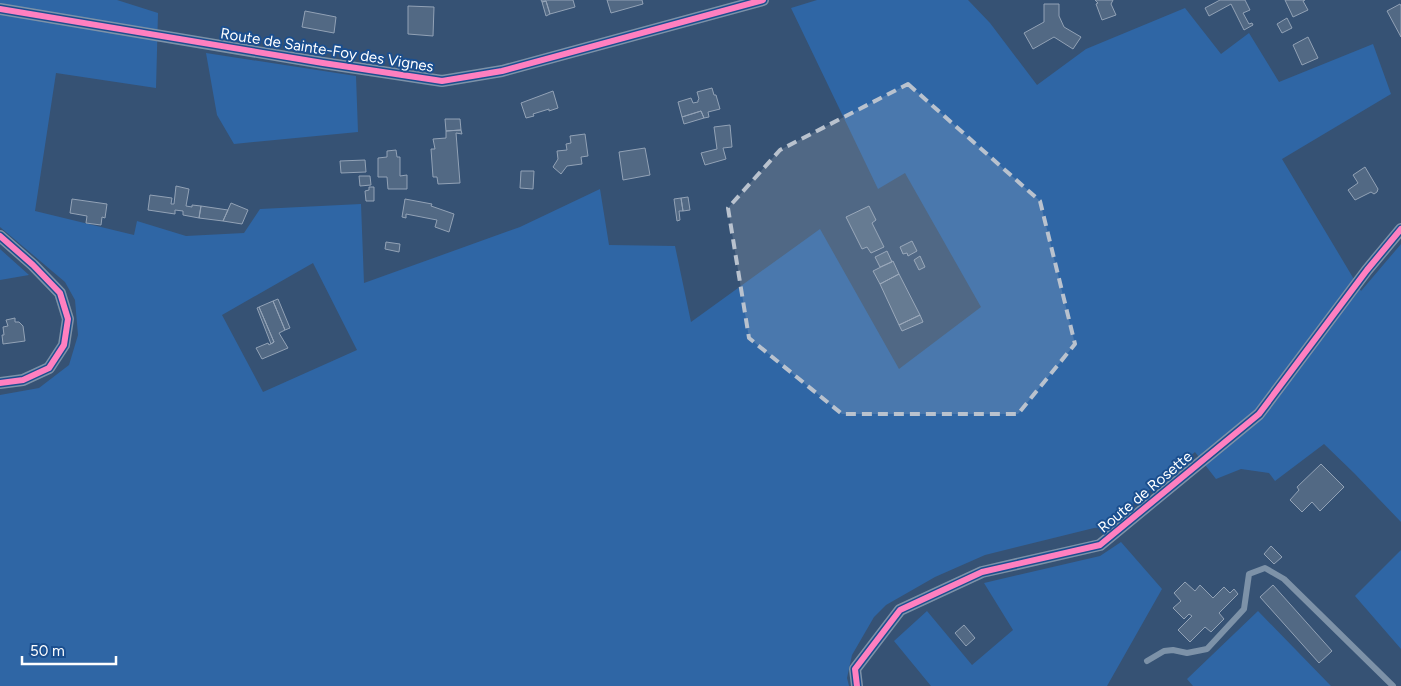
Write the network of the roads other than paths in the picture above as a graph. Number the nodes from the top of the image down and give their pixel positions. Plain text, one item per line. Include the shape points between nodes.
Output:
1 (763, 0) edge
2 (0, 9) edge
3 (0, 236) edge
4 (1399, 236) edge
5 (0, 382) edge
6 (1147, 662) dead end
7 (858, 686) edge
8 (1393, 686) edge

1 - 2 street, Route de Sainte-Foy des Vignes via 502,71 442,81
3 - 5 street via 60,293 68,319 64,344 48,368 23,380
4 - 7 street, Route de Rosette via 1367,270 1259,414 1100,545 982,572 900,610 855,669
6 - 8 lane via 1164,651 1187,653 1207,649 1244,609 1249,574 1265,568 1284,579

